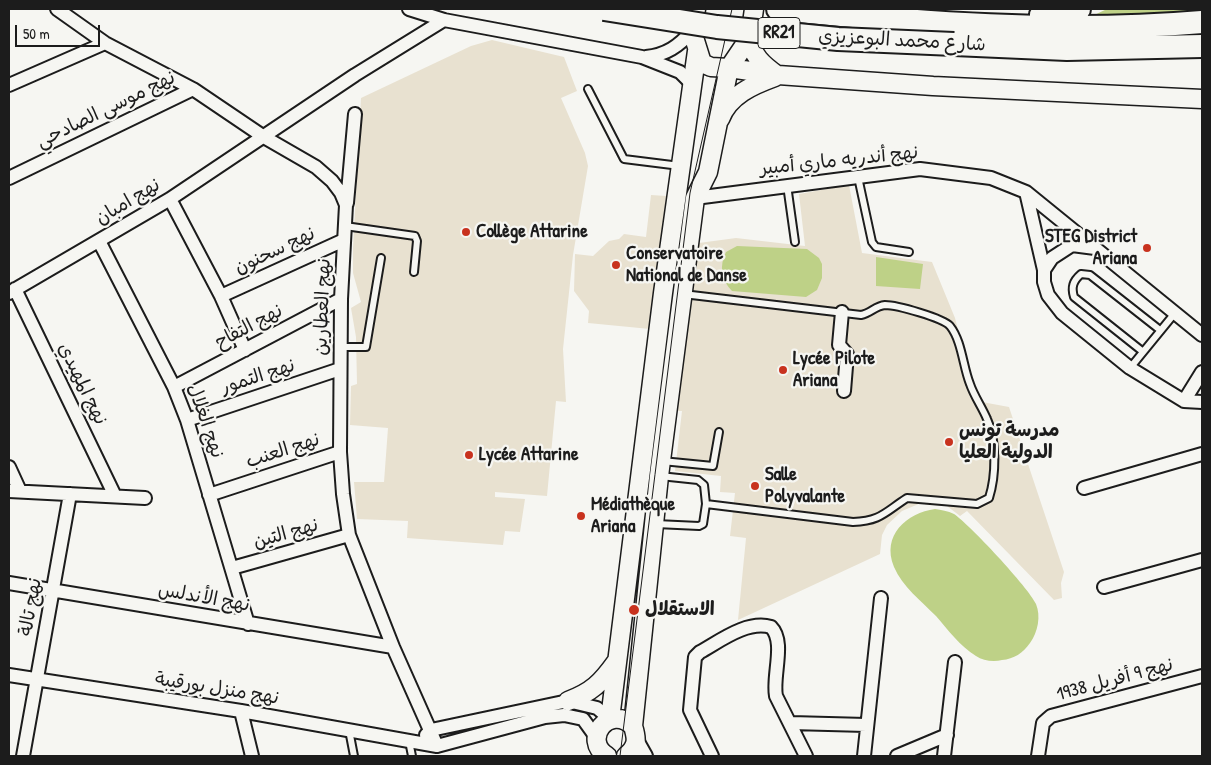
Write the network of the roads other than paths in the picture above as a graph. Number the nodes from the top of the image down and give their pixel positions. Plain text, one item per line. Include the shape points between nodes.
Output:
1 (57, 9) edge
2 (409, 9) edge
3 (604, 9) edge
4 (696, 9) edge
5 (754, 9) edge
6 (778, 9) edge
7 (1079, 9) edge
8 (444, 20) junction
9 (1202, 22) edge
10 (954, 28) junction
11 (692, 31) junction
12 (750, 37) junction
13 (105, 44) junction
14 (1202, 46) edge
15 (1067, 49) junction
16 (697, 51) junction
17 (1202, 56) edge
18 (642, 57) junction
19 (728, 68) junction
20 (778, 76) junction
21 (9, 85) edge
22 (694, 86) junction
23 (193, 89) junction
24 (588, 89) dead end
25 (1202, 99) edge
26 (355, 114) dead end
27 (715, 131) junction
28 (264, 137) junction
29 (682, 166) junction
30 (708, 172) junction
31 (858, 176) junction
32 (9, 178) edge
33 (787, 185) junction
34 (1026, 192) junction
35 (725, 194) junction
36 (695, 198) junction
37 (170, 199) junction
38 (346, 205) junction
39 (345, 226) junction
40 (344, 240) junction
41 (99, 241) junction
42 (795, 242) dead end
43 (1097, 249) junction
44 (909, 252) dead end
45 (381, 258) dead end
46 (1044, 270) junction
47 (414, 272) dead end
48 (12, 291) edge
49 (682, 294) junction
50 (221, 296) junction
51 (342, 299) junction
52 (842, 312) junction
53 (1175, 313) junction
54 (1160, 330) junction
55 (1202, 335) edge
56 (340, 347) junction
57 (244, 350) junction
58 (1142, 351) junction
59 (1130, 368) junction
60 (340, 369) junction
61 (1202, 372) edge
62 (174, 387) junction
63 (844, 391) dead end
64 (1184, 401) junction
65 (1202, 402) edge
66 (187, 420) junction
67 (719, 432) dead end
68 (340, 452) junction
69 (1202, 454) edge
70 (9, 467) edge
71 (660, 468) junction
72 (1084, 488) dead end
73 (14, 491) edge
74 (70, 494) junction
75 (209, 495) junction
76 (115, 496) junction
77 (145, 498) dead end
78 (706, 504) junction
79 (654, 524) junction
80 (349, 535) junction
81 (1202, 560) edge
82 (232, 568) junction
83 (9, 583) edge
84 (1104, 587) dead end
85 (54, 590) junction
86 (881, 598) dead end
87 (248, 624) junction
88 (393, 647) junction
89 (616, 662) junction
90 (955, 662) dead end
91 (9, 675) edge
92 (1202, 676) edge
93 (37, 679) junction
94 (568, 701) junction
95 (241, 712) junction
96 (610, 719) junction
97 (791, 723) junction
98 (866, 726) junction
99 (349, 730) junction
100 (431, 730) junction
101 (635, 733) junction
102 (947, 735) junction
103 (414, 741) junction
104 (437, 746) junction
105 (600, 750) edge
106 (23, 756) edge
107 (252, 756) edge
108 (354, 756) edge
109 (412, 756) edge
110 (627, 756) edge
111 (646, 756) edge
112 (712, 756) edge
113 (806, 756) edge
114 (864, 756) edge
115 (897, 756) edge
116 (944, 756) edge
117 (1038, 756) edge

1 - 13 street
2 - 8 street
3 - 10 highway, شارع محمد البوعزيزي / RR21, bridge via 717,27 838,39
4 - 11 street
5 - 12 street
6 - 10 highway, شارع محمد البوعزيزي / RR21
7 - 10 highway via 1006,17
8 - 18 street
8 - 28 street, نهج امبان
9 - 10 highway, شارع محمد البوعزيزي / RR21
10 - 15 highway, شارع محمد البوعزيزي / RR21
11 - 16 street
11 - 18 street via 680,45 669,51
12 - 19 street
12 - 20 street via 751,49 758,59
13 - 21 street
13 - 23 street
14 - 15 highway, شارع محمد البوعزيزي / RR21
15 - 17 highway
16 - 19 street via 702,63
16 - 22 street
18 - 22 street via 680,72
19 - 20 street
19 - 27 street
20 - 25 street
20 - 27 street via 758,83 730,102
22 - 29 street
23 - 28 street
23 - 32 street, نهج موسى الصادحي
24 - 29 lane via 624,159
26 - 38 street, نهج العطارين
27 - 30 street
28 - 37 street, نهج امبان
28 - 38 street via 316,167 332,181
29 - 89 street
30 - 35 street via 709,181
30 - 36 street
31 - 33 street, نهج أندريه ماري أمبير
31 - 34 street, نهج أندريه ماري أمبير via 920,169 991,178
31 - 44 lane via 872,242 876,247
33 - 35 street, نهج أندريه ماري أمبير
33 - 42 lane
34 - 43 street, نهج أندريه ماري أمبير
34 - 46 street
35 - 36 street, نهج أندريه ماري أمبير
36 - 49 street
37 - 41 street, نهج امبان
37 - 50 street
38 - 39 street, نهج العطارين
39 - 40 street, نهج العطارين
39 - 47 lane via 415,236
40 - 50 street, نهج سحنون
40 - 51 street, نهج العطارين
41 - 48 street, نهج امبان
41 - 62 street, نهج الغلال
43 - 46 street via 1072,245 1052,258
43 - 53 street, نهج أندريه ماري أمبير
45 - 56 lane via 366,347
46 - 59 street via 1044,282 1054,304
48 - 76 street, نهج المهيدي
49 - 52 lane
49 - 71 street
50 - 57 street
51 - 56 street, نهج العطارين
51 - 57 street, نهج التفاح
52 - 63 street via 840,345 847,354
52 - 78 lane via 868,314 875,307 886,305 934,317 950,325 970,386 993,436 989,498 977,504 907,498 881,517 853,522
53 - 54 lane
53 - 55 street, نهج أندريه ماري أمبير
54 - 58 lane
54 - 58 lane via 1090,275 1082,274 1075,279 1074,297
56 - 60 street, نهج العطارين
57 - 62 street, نهج التفاح
58 - 59 lane
59 - 64 street
60 - 66 street, نهج التمور
60 - 68 street, نهج العطارين
61 - 64 street
62 - 66 street, نهج الغلال
64 - 65 street
66 - 75 street, نهج الغلال
67 - 71 lane via 714,466
68 - 75 street, نهج العنب
68 - 80 street, نهج العطارين
69 - 72 street
70 - 73 street
71 - 78 lane via 698,480 704,485
71 - 79 street
73 - 74 street
74 - 76 street
74 - 85 street, نهج تالة
75 - 82 street, نهج الغلال
76 - 77 street
78 - 79 lane via 703,524 699,526
79 - 101 street
80 - 82 street, نهج التين
80 - 88 street, نهج العطارين
81 - 84 street
82 - 87 street, نهج الغلال
83 - 85 street, نهج الأندلس
85 - 87 street, نهج الأندلس
85 - 93 street, نهج تالة
86 - 98 street
87 - 88 street, نهج الأندلس
88 - 100 street, نهج العطارين
89 - 94 street via 595,688
89 - 96 street
90 - 102 street
91 - 93 street, نهج منزل بورقيبة
92 - 117 street, نهج 9 أفريل 1938 via 1051,716 1043,723
93 - 95 street, نهج منزل بورقيبة
93 - 106 street, نهج تالة
94 - 96 street via 597,708
94 - 100 street
95 - 99 street, نهج منزل بورقيبة
95 - 107 street
96 - 101 street via 624,719
96 - 105 street via 600,726
97 - 98 street
97 - 112 street via 774,687 777,637 771,627 764,625 740,631 700,652 693,664 689,703 693,720
97 - 113 street
98 - 114 street
99 - 103 street, نهج منزل بورقيبة
99 - 108 lane
100 - 103 street
100 - 104 street, نهج العطارين
101 - 110 street via 634,749
101 - 111 street
102 - 115 street
102 - 116 street
103 - 104 street, نهج منزل بورقيبة
103 - 109 lane
104 - 105 street via 545,717 564,715 583,719

